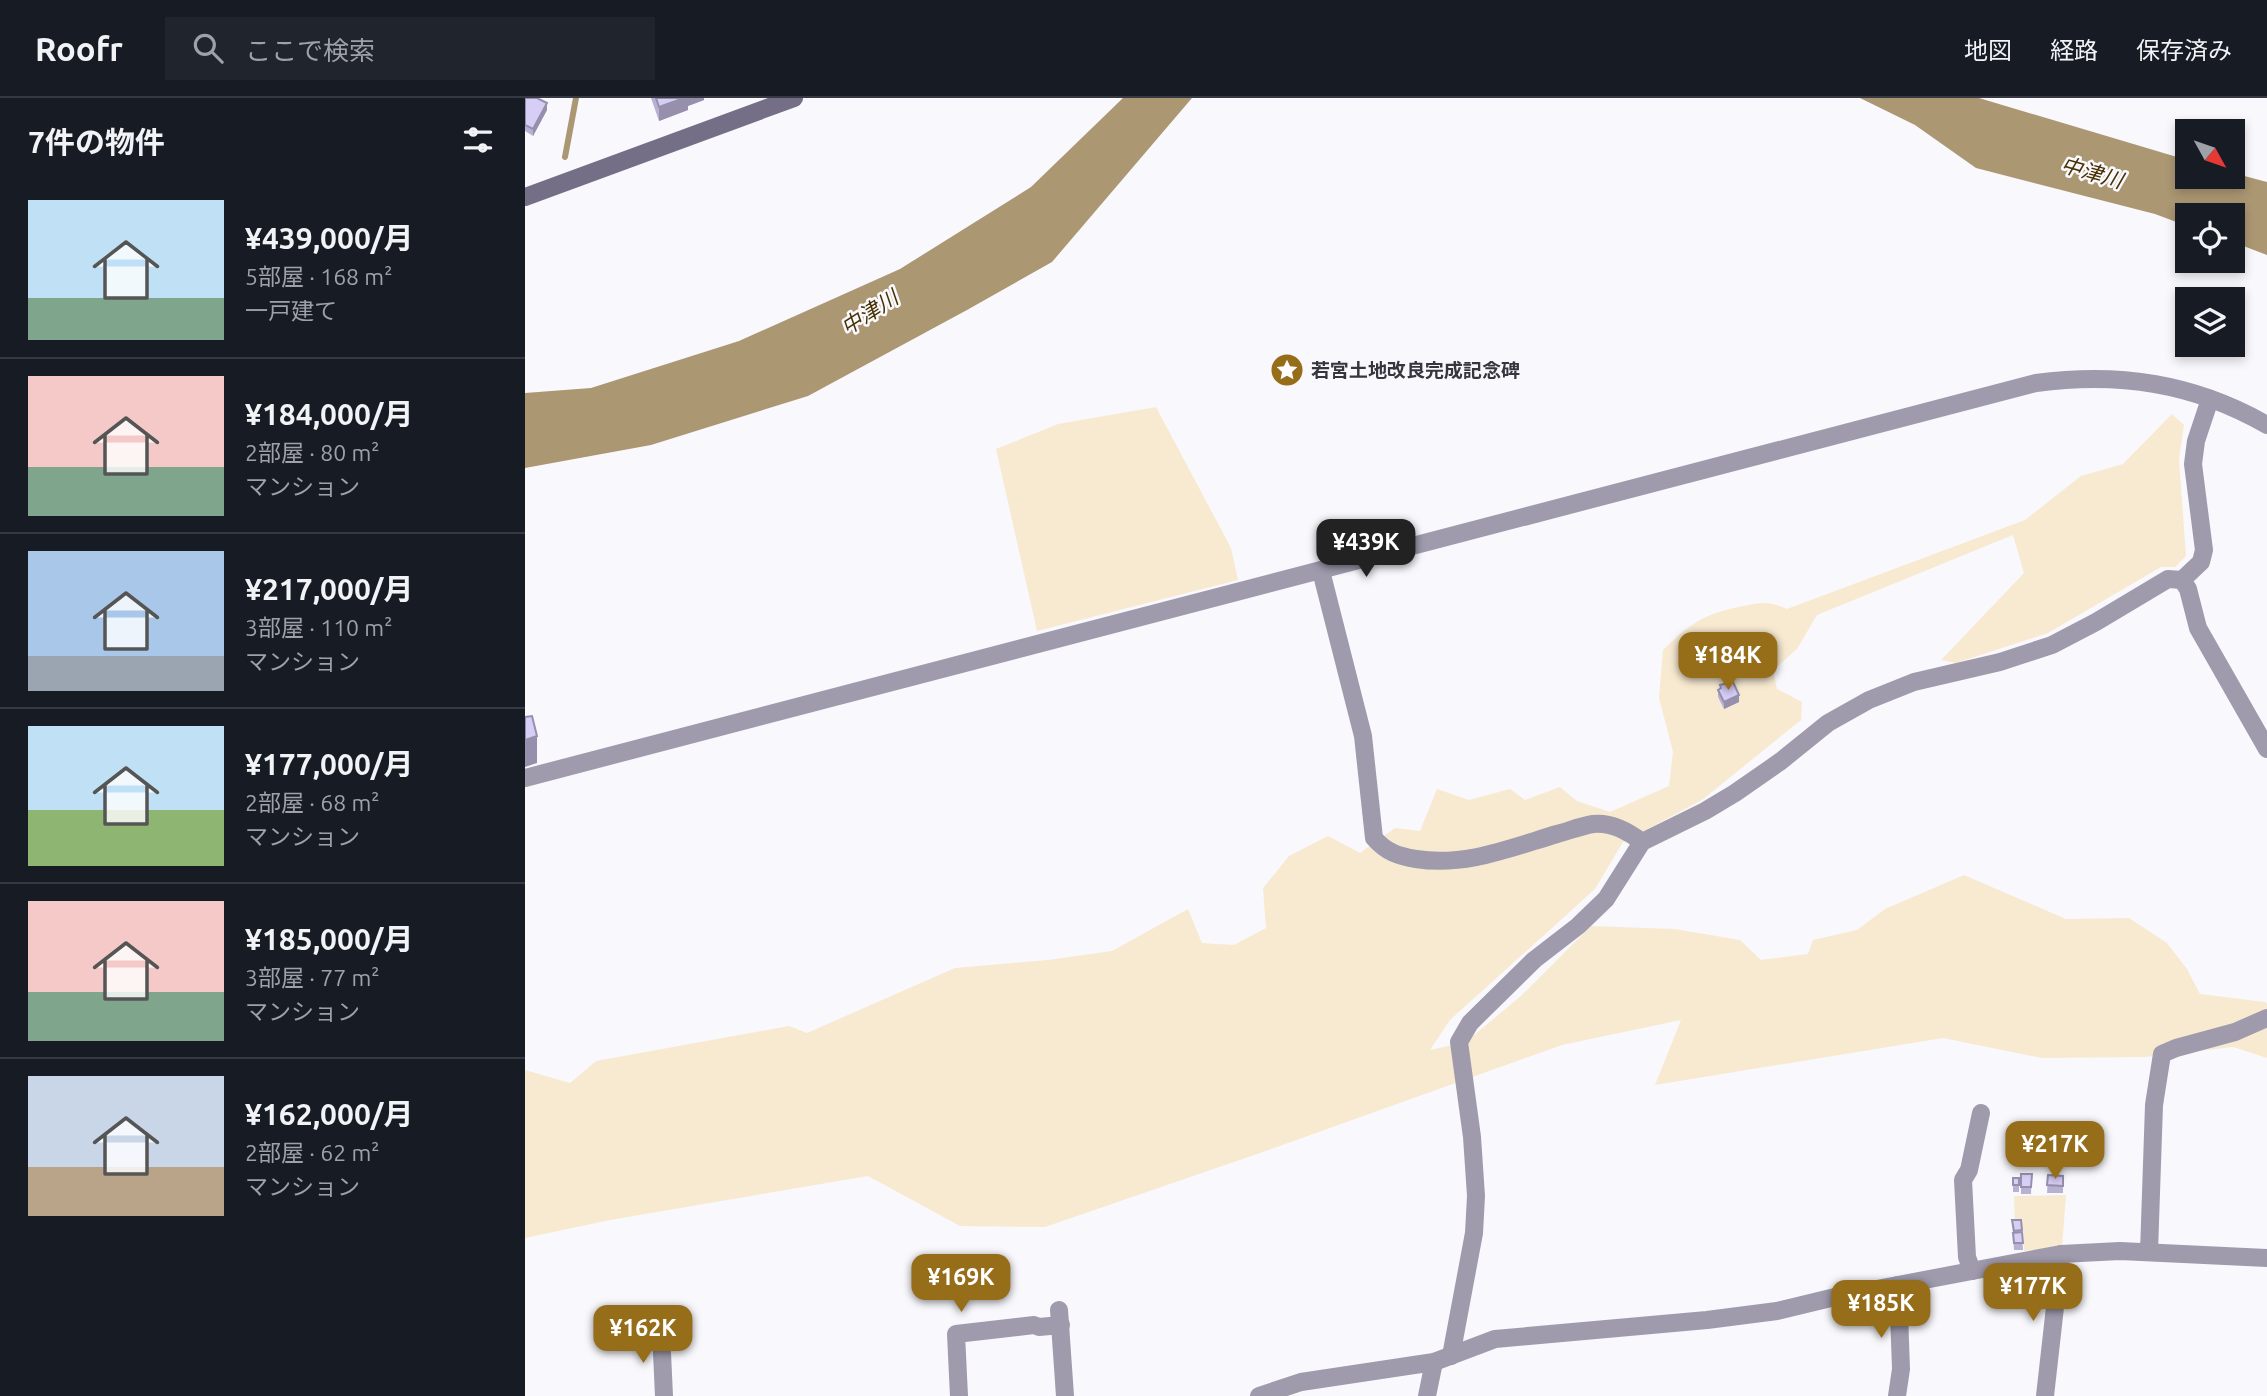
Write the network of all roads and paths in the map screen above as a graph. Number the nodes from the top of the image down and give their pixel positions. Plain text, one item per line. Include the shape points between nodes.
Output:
1 (795, 98) edge
2 (525, 197) edge
3 (2210, 399) junction
4 (2267, 425) edge
5 (1321, 571) junction
6 (2182, 580) junction
7 (2267, 749) edge
8 (525, 778) edge
9 (1643, 842) junction
10 (2267, 1018) edge
11 (1981, 1113) dead end
12 (2149, 1252) junction
13 (2060, 1254) junction
14 (2267, 1258) edge
15 (1972, 1271) junction
16 (1898, 1285) junction
17 (660, 1331) dead end
18 (1443, 1359) junction
19 (664, 1396) edge
20 (959, 1396) edge
21 (1065, 1396) edge
22 (1259, 1396) edge
23 (1427, 1396) edge
24 (1896, 1396) edge
25 (2045, 1396) edge

1 - 2 street
3 - 4 street
3 - 5 street via 2142,381 2078,377 2036,383
3 - 6 street via 2193,464 2204,550 2201,562
5 - 8 street
5 - 9 street via 1363,736 1374,838 1381,846 1407,858 1452,862 1595,824 1626,830
6 - 7 street via 2198,628
6 - 9 street via 2168,579 2052,645 1914,682 1869,700 1828,723 1735,793
9 - 18 street via 1606,899 1475,1017 1459,1042 1476,1196 1474,1233
10 - 12 street via 2162,1054 2154,1105
11 - 15 street via 1969,1170 1962,1180
12 - 13 street
12 - 14 street
13 - 15 street
13 - 25 street
15 - 16 street
16 - 18 street via 1766,1313 1495,1339
16 - 24 street via 1901,1369
17 - 19 street
18 - 22 street via 1301,1382
18 - 23 street
20 - 21 street via 956,1334 1034,1325 1060,1317

